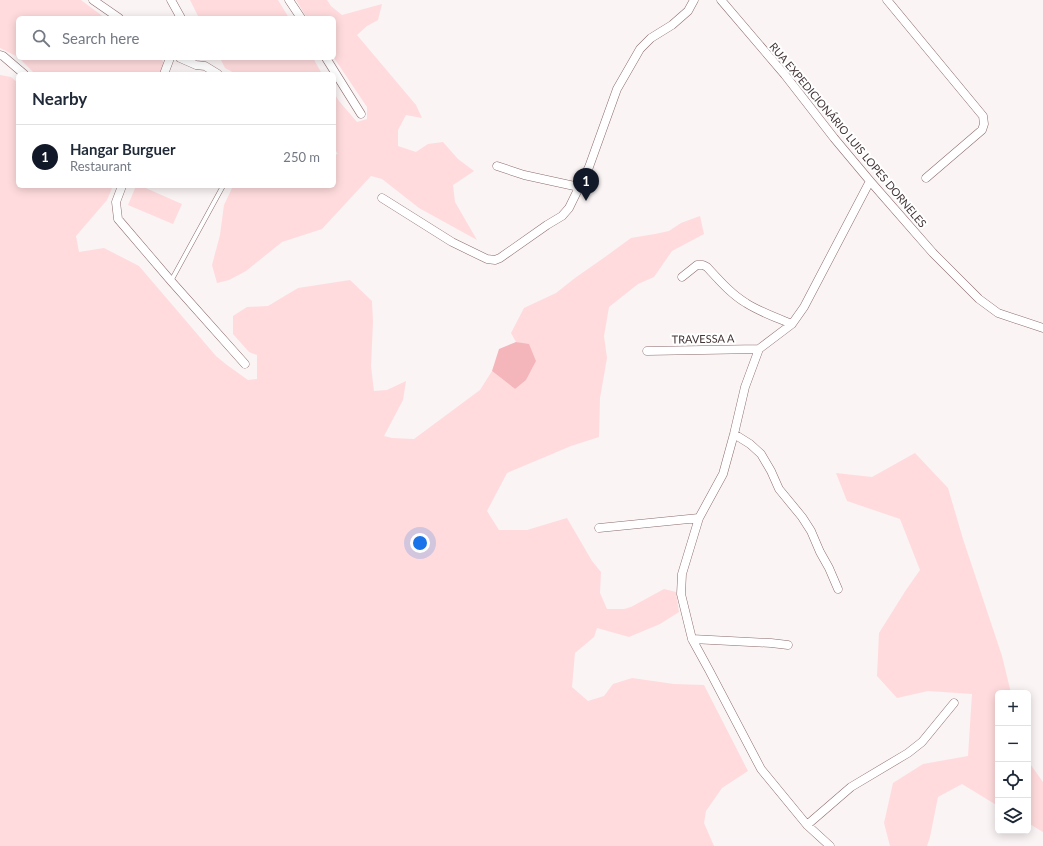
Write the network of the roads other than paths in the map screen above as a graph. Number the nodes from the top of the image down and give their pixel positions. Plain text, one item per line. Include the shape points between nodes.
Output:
1 (93, 0) edge
2 (171, 0) edge
3 (289, 0) edge
4 (694, 0) edge
5 (721, 0) edge
6 (887, 0) edge
7 (116, 16) edge
8 (180, 16) edge
9 (299, 16) edge
10 (0, 55) edge
11 (169, 60) edge
12 (185, 60) edge
13 (327, 60) edge
14 (204, 62) edge
15 (22, 72) edge
16 (165, 72) edge
17 (216, 72) edge
18 (335, 72) edge
19 (336, 74) edge
20 (361, 114) dead end
21 (497, 166) dead end
22 (926, 178) dead end
23 (870, 181) junction
24 (579, 187) junction
25 (121, 188) edge
26 (222, 188) edge
27 (382, 198) dead end
28 (682, 276) dead end
29 (171, 281) junction
30 (792, 324) junction
31 (1043, 328) edge
32 (759, 349) junction
33 (647, 351) dead end
34 (245, 364) dead end
35 (734, 434) junction
36 (698, 518) junction
37 (599, 528) dead end
38 (838, 589) dead end
39 (692, 639) junction
40 (788, 645) dead end
41 (954, 703) dead end
42 (807, 825) junction
43 (830, 846) edge

1 - 7 street
2 - 8 street
3 - 9 street
4 - 24 street via 688,11 640,49 618,89
5 - 23 street, RUA EXPEDICIONÁRIO LUIS LOPES DORNELES
6 - 22 street via 983,116 982,130
10 - 15 street
11 - 16 street
12 - 14 street via 196,65
13 - 18 street
14 - 17 street
19 - 20 street
21 - 24 street via 524,175
23 - 30 street via 804,307
23 - 31 street, RUA EXPEDICIONÁRIO LUIS LOPES DORNELES via 933,253 979,299 998,313
24 - 27 street via 562,216 495,260 487,259 452,242
25 - 29 street via 116,202 118,219
26 - 29 lane
28 - 30 street via 697,265 703,264 746,304
29 - 34 street
30 - 32 street
32 - 33 street, TRAVESSA A
32 - 35 street via 745,387
35 - 36 street via 723,474
35 - 38 street via 761,454 779,489 811,531
36 - 37 street
36 - 39 street via 682,574 681,594
39 - 40 street
39 - 42 street via 761,769
41 - 42 street via 922,742 851,787
42 - 43 street

